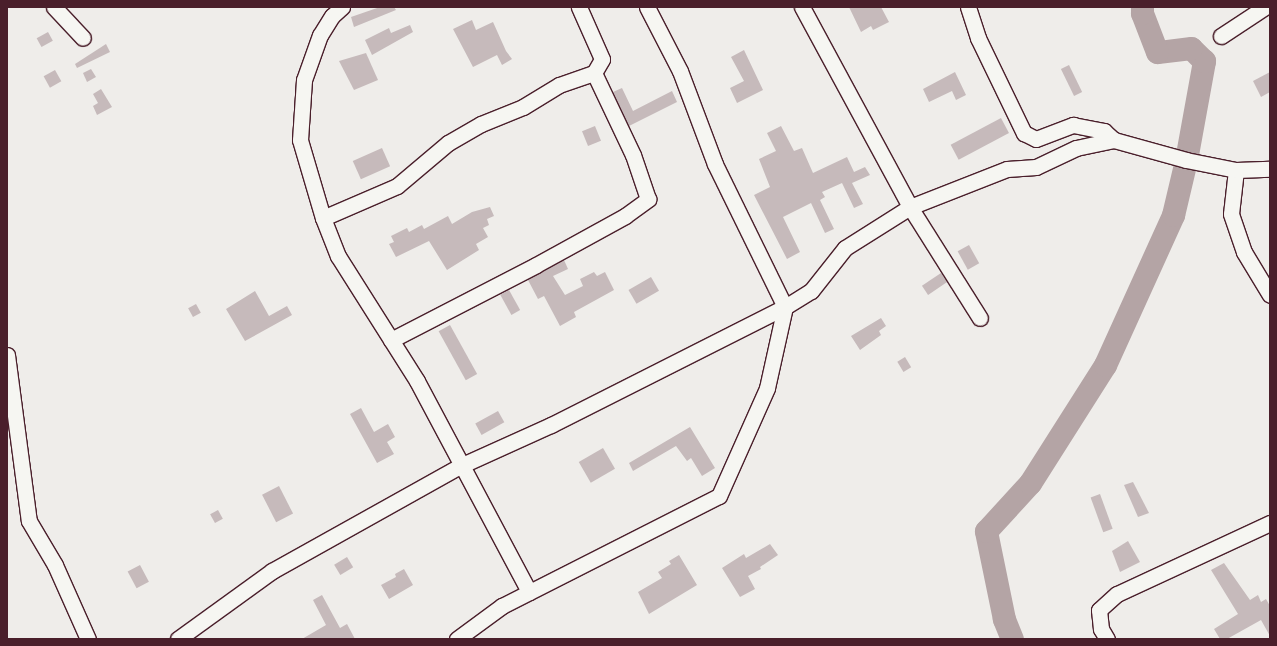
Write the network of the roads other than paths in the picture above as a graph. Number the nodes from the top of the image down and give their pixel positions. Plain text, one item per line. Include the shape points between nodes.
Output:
1 (54, 7) edge
2 (342, 7) edge
3 (579, 7) edge
4 (647, 7) edge
5 (802, 7) edge
6 (968, 7) edge
7 (1265, 7) edge
8 (1221, 36) dead end
9 (83, 38) dead end
10 (594, 72) junction
11 (1114, 140) junction
12 (1270, 169) edge
13 (1236, 170) junction
14 (910, 207) junction
15 (323, 218) junction
16 (1270, 295) edge
17 (785, 307) junction
18 (980, 318) dead end
19 (391, 340) junction
20 (7, 356) edge
21 (460, 466) junction
22 (1270, 523) edge
23 (529, 592) junction
24 (88, 639) edge
25 (178, 639) edge
26 (457, 639) edge
27 (1107, 639) edge

1 - 9 street
2 - 15 street via 332,16 320,35 304,80 300,140
3 - 10 street via 602,59
4 - 17 street via 680,71 715,164
5 - 14 street
6 - 11 street via 978,38 1024,133 1036,139 1073,125 1104,132
7 - 8 street
10 - 15 street via 558,85 523,107 481,124 448,143 397,186
10 - 19 street via 633,155 648,199 625,216 536,265
11 - 13 street via 1186,160
11 - 14 street via 1076,148 1036,167 1007,169
12 - 13 street
13 - 16 street via 1230,214 1244,252
14 - 17 street via 845,248 811,291
14 - 18 street
15 - 19 street via 338,256
17 - 21 street via 551,425
17 - 23 street via 767,388 719,496
19 - 21 street via 417,382
20 - 24 street via 29,521 55,565
21 - 23 street
21 - 25 street via 272,571
22 - 27 street via 1117,594 1099,610 1101,629
23 - 26 street via 502,606

